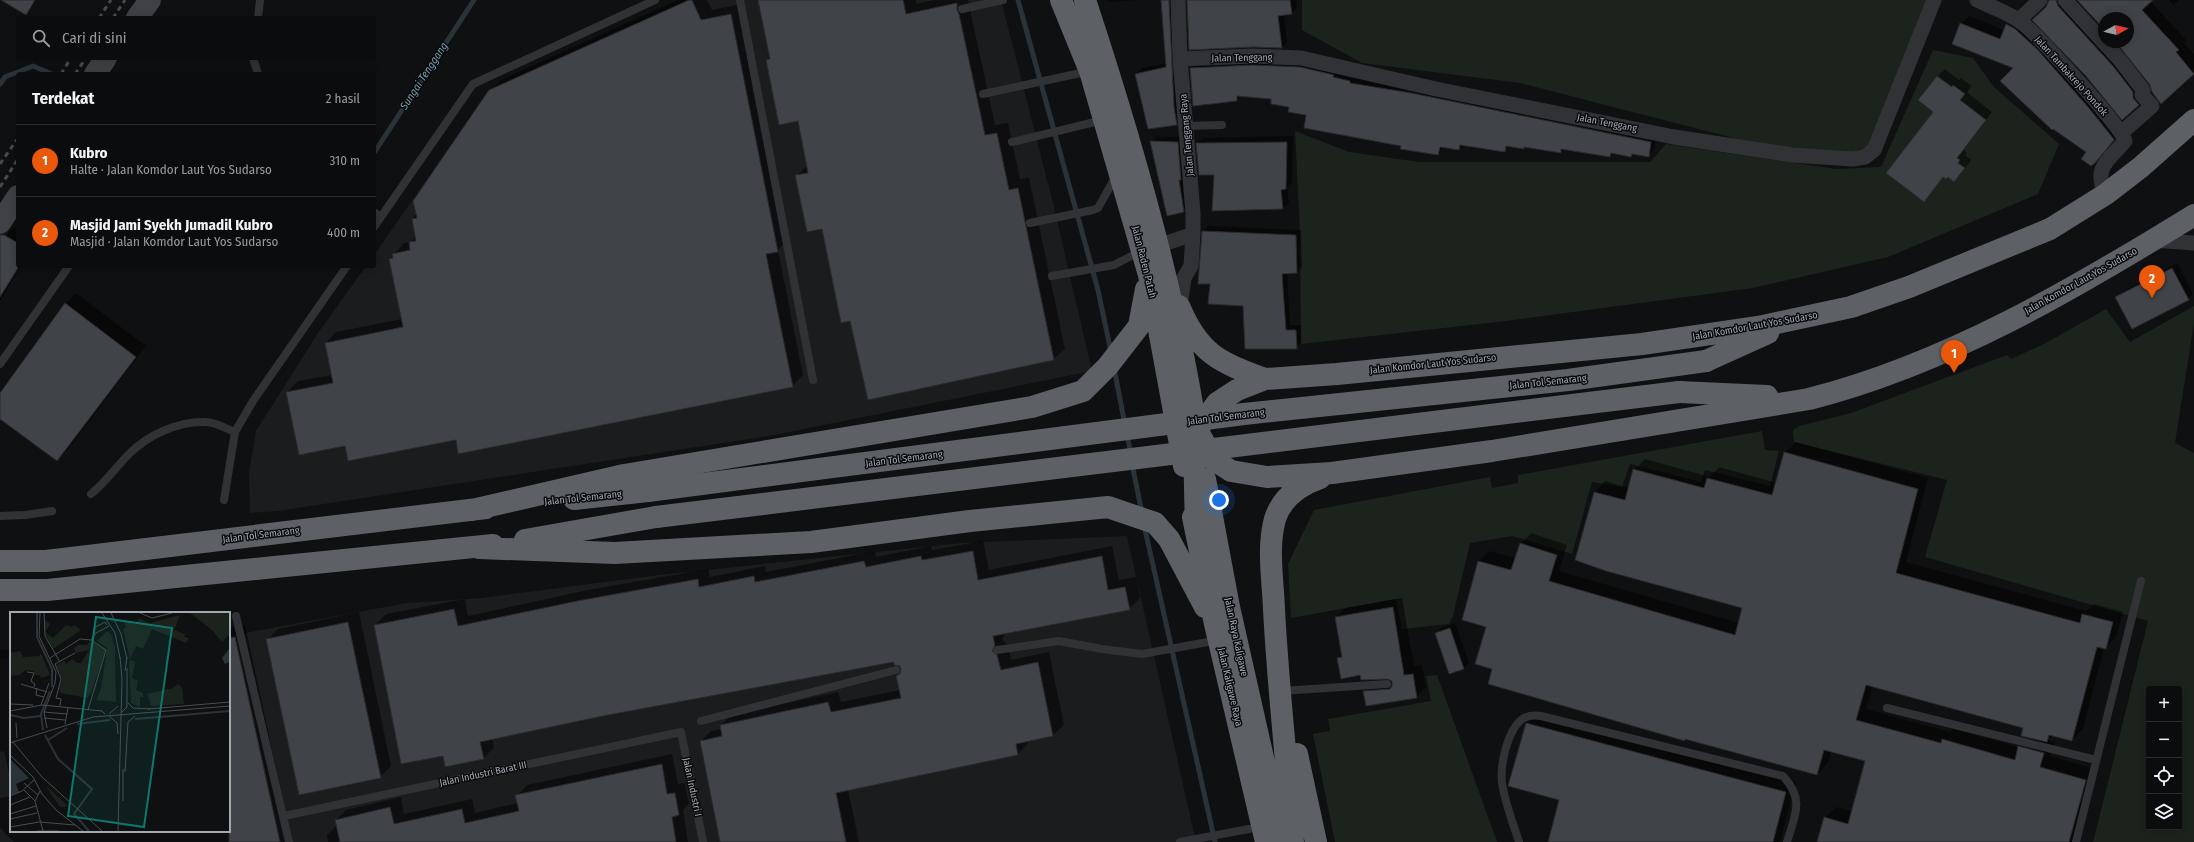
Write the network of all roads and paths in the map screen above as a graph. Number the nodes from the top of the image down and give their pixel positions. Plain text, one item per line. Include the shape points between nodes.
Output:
1 (150, 0) edge
2 (260, 0) edge
3 (655, 0) edge
4 (740, 0) edge
5 (1061, 0) edge
6 (1086, 0) edge
7 (1178, 0) edge
8 (1934, 0) edge
9 (1977, 0) edge
10 (2040, 0) edge
11 (2065, 0) edge
12 (1001, 1) edge
13 (962, 9) dead end
14 (138, 16) edge
15 (258, 16) edge
16 (2019, 20) junction
17 (1180, 59) junction
18 (254, 60) edge
19 (257, 72) edge
20 (1080, 74) junction
21 (983, 94) dead end
22 (1105, 119) junction
23 (2194, 120) edge
24 (1222, 125) dead end
25 (1186, 126) junction
26 (2121, 133) junction
27 (1012, 142) dead end
28 (1119, 170) junction
29 (2106, 194) junction
30 (16, 199) edge
31 (377, 215) edge
32 (2194, 215) edge
33 (0, 223) edge
34 (1030, 223) dead end
35 (1193, 234) junction
36 (2153, 240) junction
37 (2194, 244) edge
38 (1150, 248) junction
39 (68, 268) edge
40 (346, 268) edge
41 (1157, 272) junction
42 (1052, 276) dead end
43 (1180, 307) junction
44 (1800, 319) junction
45 (0, 364) edge
46 (1166, 364) junction
47 (1265, 379) junction
48 (813, 380) dead end
49 (1809, 399) junction
50 (1196, 431) junction
51 (235, 432) junction
52 (1332, 473) junction
53 (91, 494) dead end
54 (224, 500) dead end
55 (472, 510) junction
56 (52, 511) dead end
57 (0, 516) edge
58 (1196, 532) junction
59 (479, 548) junction
60 (0, 561) edge
61 (2141, 581) dead end
62 (0, 590) edge
63 (236, 616) dead end
64 (1217, 632) junction
65 (997, 650) dead end
66 (896, 670) dead end
67 (1387, 684) dead end
68 (1281, 695) junction
69 (1887, 708) dead end
70 (701, 721) dead end
71 (681, 733) joint
72 (2096, 760) junction
73 (284, 816) junction
74 (1252, 836) edge
75 (289, 842) edge
76 (704, 842) edge
77 (1180, 842) edge
78 (1282, 842) edge
79 (1293, 842) edge
80 (1316, 842) edge
81 (1519, 842) edge
82 (1787, 842) edge
83 (2076, 842) edge

1 - 14 street
2 - 15 lane
3 - 31 lane via 473,84
4 - 48 lane
5 - 20 highway, Jalan Raden Patah
6 - 38 highway, Jalan Raden Patah via 1107,67
7 - 17 street, Jalan Tenggang Raya
8 - 17 street, Jalan Tenggang via 1874,150 1865,157 1853,159 1792,155 1674,137 1429,88 1301,58 1253,56
9 - 16 street, Jalan Tambakrejo Pondok
10 - 16 street
11 - 26 street via 2120,60 2152,106
12 - 13 lane
16 - 26 street, Jalan Tambakrejo Pondok via 2095,100
17 - 25 street, Jalan Tenggang Raya
18 - 19 lane
20 - 21 lane
20 - 22 highway, Jalan Raden Patah
22 - 27 lane
22 - 28 highway, Jalan Raden Patah
23 - 29 highway, Jalan Komdor Laut Yos Sudarso
24 - 25 lane
25 - 35 street, Jalan Tenggang Raya
26 - 29 street via 2125,141 2102,165 2100,171 2101,184
28 - 34 lane via 1098,208
28 - 38 highway, Jalan Raden Patah
29 - 44 highway, Jalan Komdor Laut Yos Sudarso via 2050,229 1958,267 1851,307
30 - 33 street
32 - 36 highway, Jalan Komdor Laut Yos Sudarso
35 - 38 street
35 - 43 street, Jalan Tenggang Raya via 1191,266 1184,278
36 - 37 street
36 - 49 highway, Jalan Komdor Laut Yos Sudarso via 2052,298 1989,330 1887,374
38 - 41 highway, Jalan Raden Patah
38 - 42 lane via 1114,264
39 - 45 lane
40 - 51 lane via 252,401
41 - 43 highway
41 - 46 highway, Jalan Raden Patah
41 - 50 highway, Jalan Raden Patah via 1187,376
41 - 55 highway via 1139,326 1108,366 1083,391 1032,407 624,475
43 - 47 highway via 1201,346 1228,365
44 - 47 highway, Jalan Komdor Laut Yos Sudarso via 1642,344
44 - 55 highway, Jalan Tol Semarang, bridge via 1706,361 1568,380 1244,414 648,491
46 - 50 highway
46 - 58 highway, Jalan Raden Patah
47 - 50 highway via 1237,390 1217,403
49 - 52 highway, Jalan Komdor Laut Yos Sudarso via 1492,451
49 - 59 highway, bridge via 1679,392 656,518
50 - 52 highway via 1214,460 1231,471 1267,477
50 - 58 highway
50 - 78 highway, Jalan Raya Kaligawe via 1229,607
51 - 53 lane via 207,422 180,425 153,434 129,454 105,483
51 - 54 lane
52 - 68 highway via 1296,488 1275,518 1271,558
55 - 60 highway, Jalan Tol Semarang via 46,561
56 - 57 lane
58 - 64 highway, Jalan Kaligawe Raya
59 - 62 highway via 47,590
59 - 64 highway via 615,553 803,542 1108,507 1155,523 1169,539
61 - 72 lane
63 - 73 lane
64 - 65 lane via 1198,644 1142,654 1059,641
64 - 74 highway, Jalan Kaligawe Raya
66 - 70 lane
67 - 68 lane
68 - 79 highway
68 - 80 highway via 1288,710
69 - 72 lane
71 - 73 lane, Jalan Industri Barat III
71 - 76 lane, Jalan Industri I
72 - 83 lane
73 - 75 lane
74 - 77 lane via 1196,838
81 - 82 lane via 1504,796 1502,781 1510,733 1521,719 1530,715 1784,776 1794,788 1797,807

